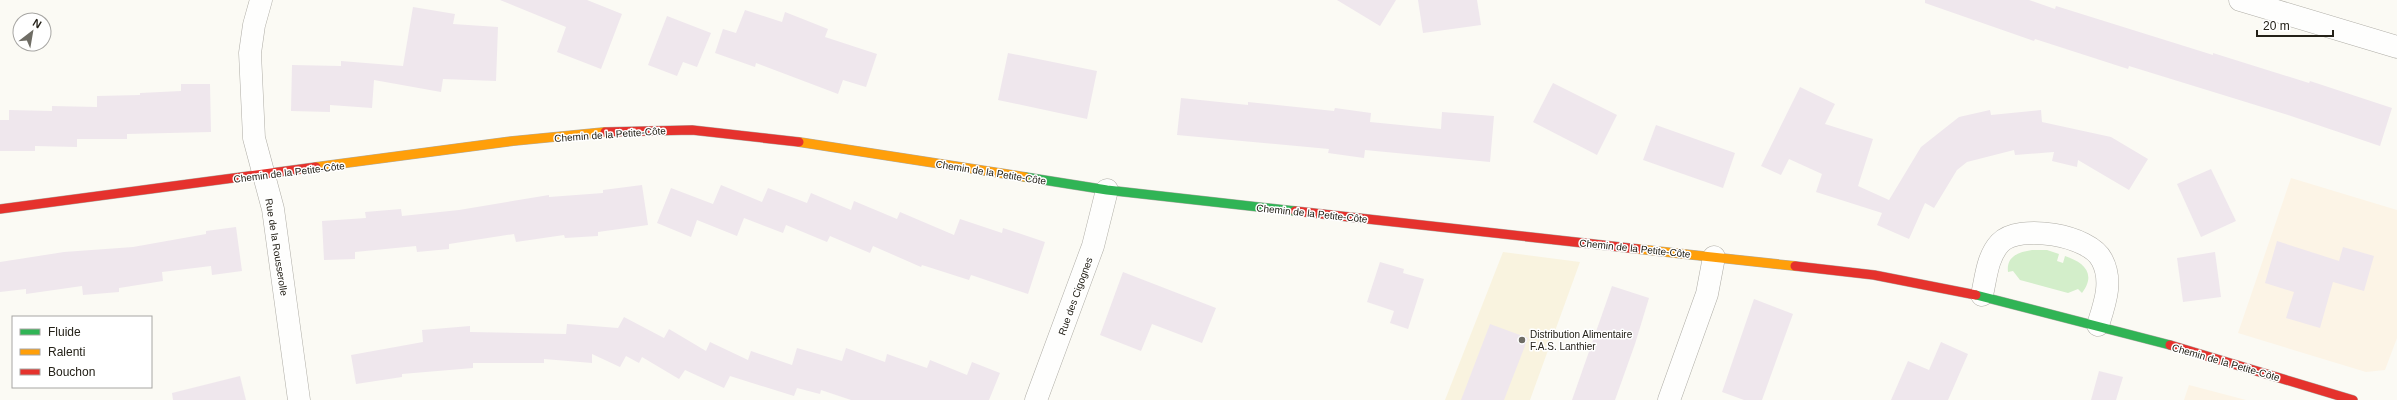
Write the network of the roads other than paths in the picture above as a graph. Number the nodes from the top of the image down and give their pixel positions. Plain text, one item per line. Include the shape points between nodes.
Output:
1 (261, 0) edge
2 (2244, 1) edge
3 (2397, 47) edge
4 (263, 175) junction
5 (1108, 190) junction
6 (0, 209) edge
7 (1714, 257) junction
8 (1982, 295) junction
9 (2098, 325) junction
10 (299, 400) edge
11 (1036, 400) edge
12 (1669, 400) edge
13 (2353, 400) edge

1 - 4 street, Rue de la Rousserolle via 254,25 250,68 254,138
2 - 3 street
4 - 5 street, Chemin de la Petite-Côte via 513,141 614,131 678,130 775,138
4 - 6 street, Chemin de la Petite-Côte
4 - 10 street, Rue de la Rousserolle via 273,209
5 - 7 street, Chemin de la Petite-Côte
5 - 11 street, Rue des Cigognes via 1093,246
7 - 8 street, Chemin de la Petite-Côte via 1866,273
7 - 12 street via 1707,294
8 - 9 street, Chemin de la Petite-Côte
8 - 9 street via 1992,255 2003,241 2013,234 2055,235 2096,250 2103,261 2108,284
9 - 13 street, Chemin de la Petite-Côte

